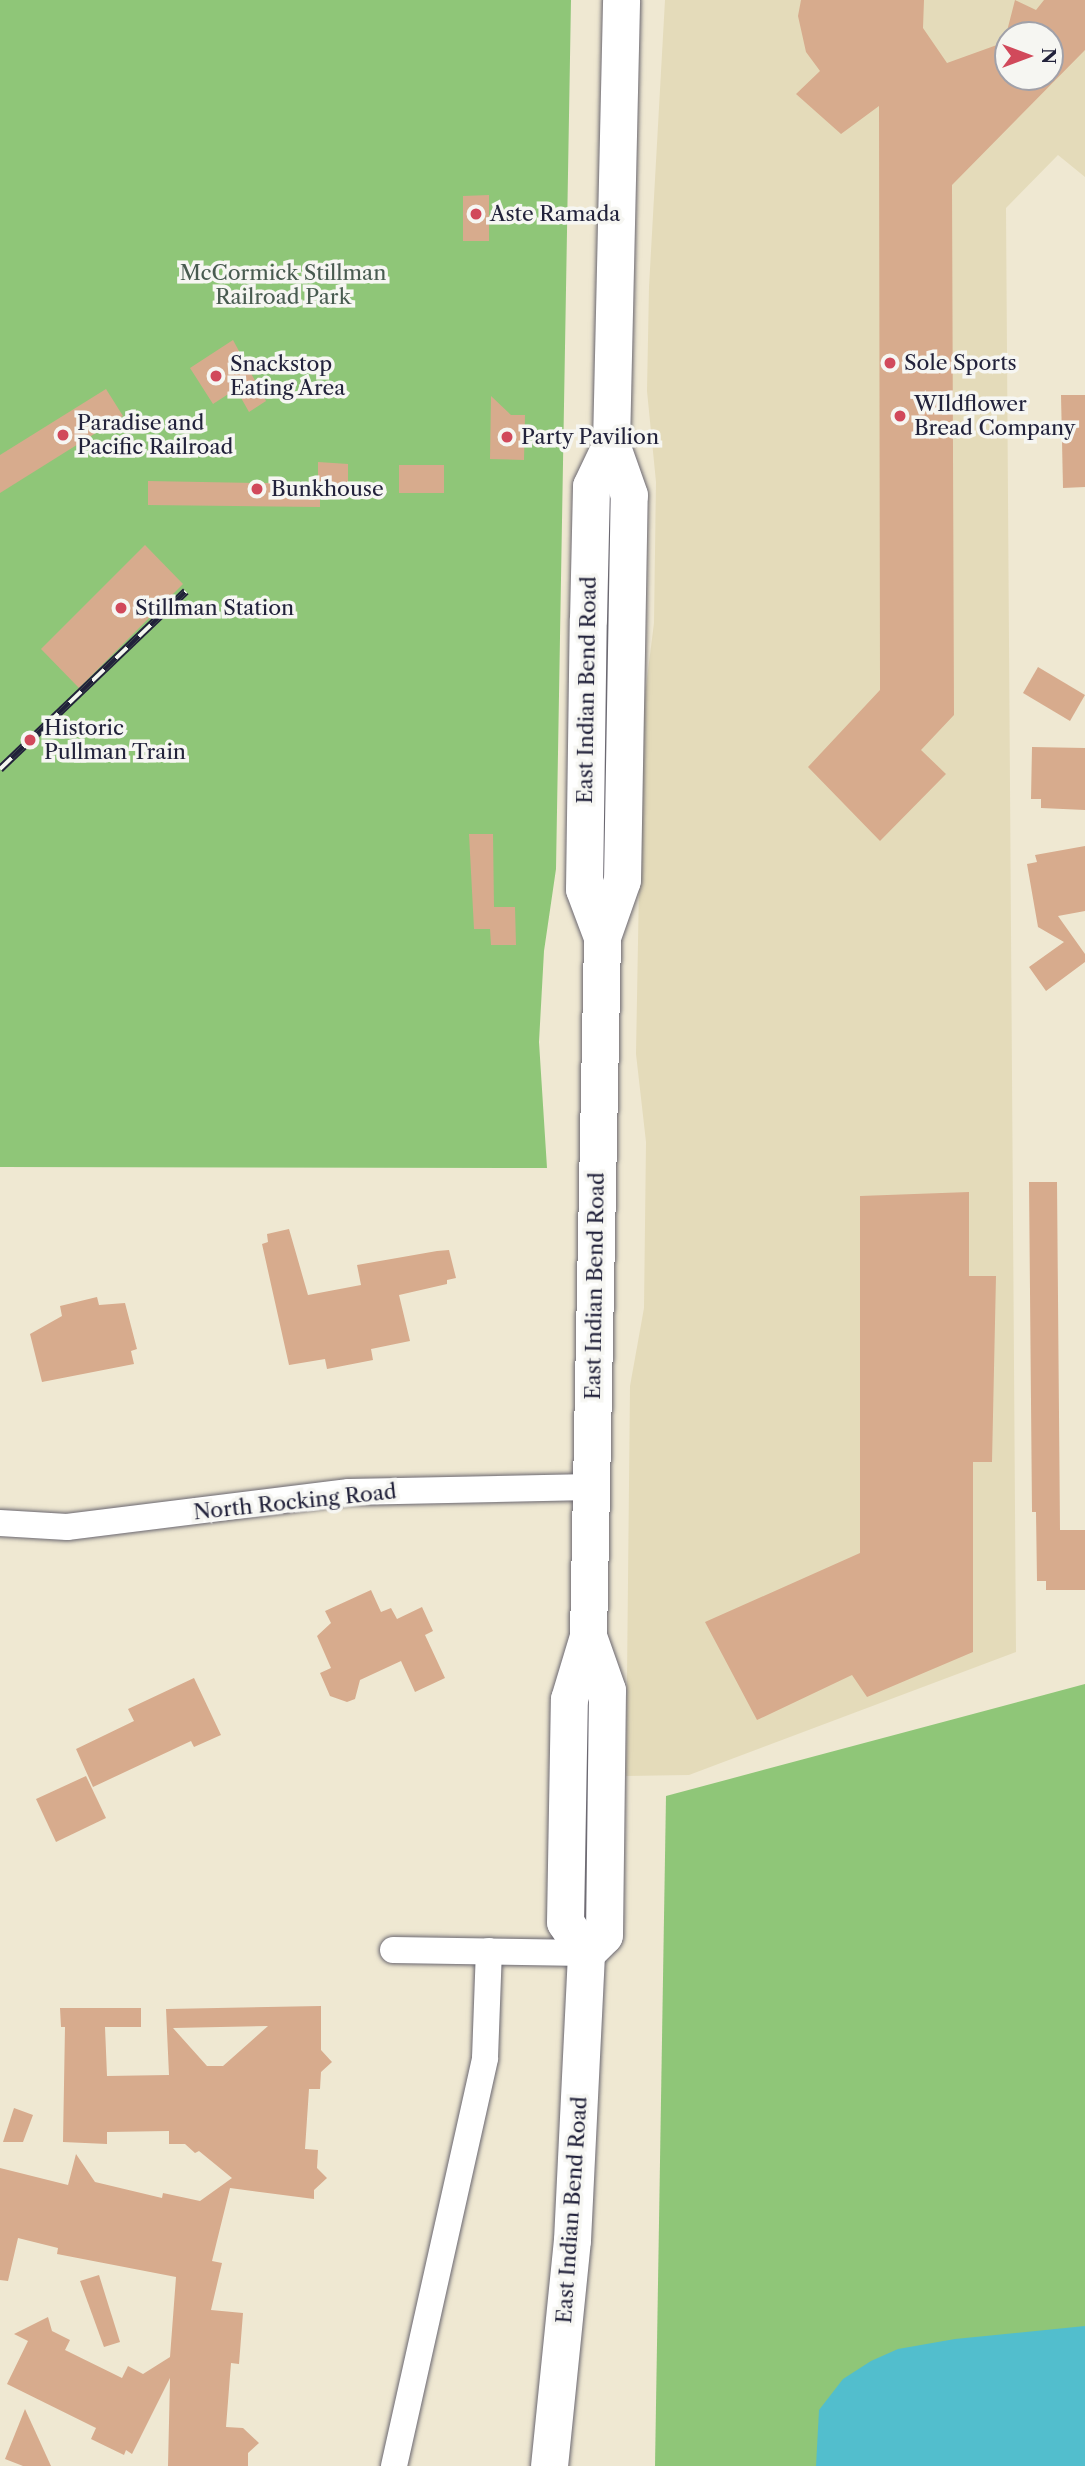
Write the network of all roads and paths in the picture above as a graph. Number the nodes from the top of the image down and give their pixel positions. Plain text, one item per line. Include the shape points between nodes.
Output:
1 (621, 0) edge
2 (591, 1488) junction
3 (0, 1523) edge
4 (393, 1950) dead end
5 (489, 1951) junction
6 (586, 1953) junction
7 (394, 2466) edge
8 (549, 2466) edge

1 - 2 main road, East Indian Bend Road via 611,444 591,486 588,606 584,889 602,937
2 - 3 street, North Rocking Road via 349,1492 67,1527
2 - 6 main road, East Indian Bend Road via 589,1636 569,1699 565,1922
4 - 5 street
5 - 6 street
5 - 7 street via 485,2058
6 - 8 main road, East Indian Bend Road via 572,2240

